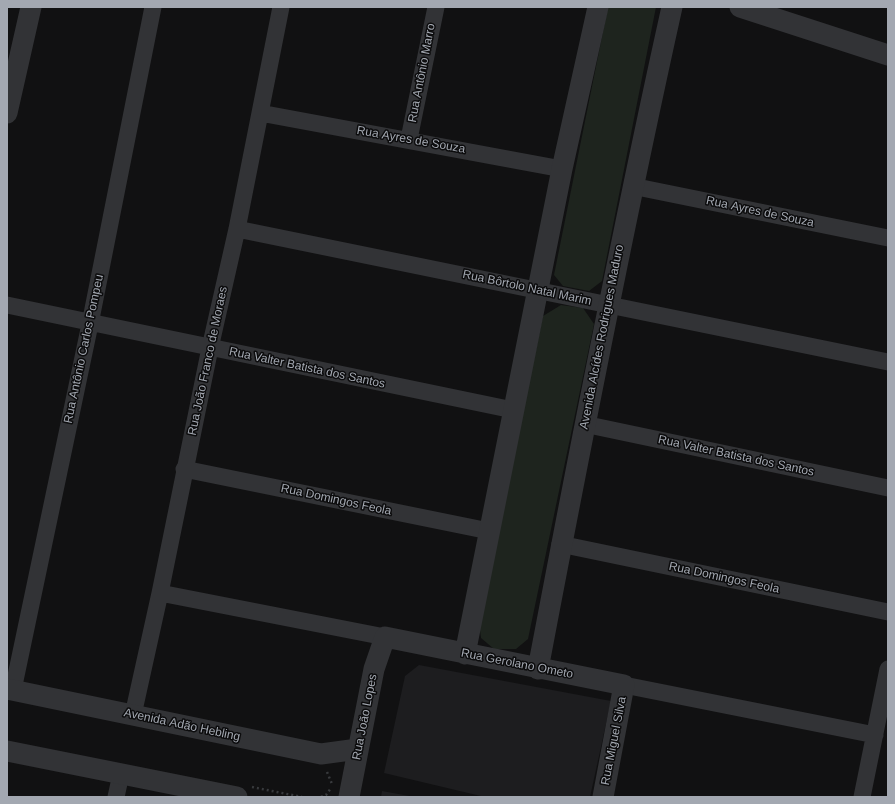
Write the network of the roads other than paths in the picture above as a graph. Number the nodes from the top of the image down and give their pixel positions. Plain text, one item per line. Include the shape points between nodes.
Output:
1 (31, 7) edge
2 (153, 7) edge
3 (281, 7) edge
4 (436, 7) edge
5 (598, 7) edge
6 (672, 7) edge
7 (740, 7) edge
8 (888, 55) edge
9 (7, 113) edge
10 (260, 113) junction
11 (409, 139) junction
12 (562, 169) junction
13 (632, 186) junction
14 (237, 229) junction
15 (888, 238) edge
16 (537, 290) junction
17 (7, 305) edge
18 (609, 305) junction
19 (90, 323) junction
20 (210, 348) junction
21 (888, 362) edge
22 (513, 410) junction
23 (584, 424) junction
24 (184, 470) junction
25 (888, 488) edge
26 (489, 532) junction
27 (560, 544) junction
28 (160, 592) junction
29 (888, 612) edge
30 (385, 637) junction
31 (465, 654) junction
32 (538, 669) junction
33 (888, 669) edge
34 (624, 685) junction
35 (10, 690) edge
36 (134, 715) junction
37 (875, 735) junction
38 (358, 749) junction
39 (7, 751) edge
40 (121, 774) junction
41 (604, 796) edge
42 (116, 797) edge
43 (237, 797) edge
44 (349, 797) edge
45 (862, 797) edge

1 - 9 street
2 - 19 street, Rua Antônio Carlos Pompeu
3 - 10 street, Rua João Franco de Moraes
4 - 11 street, Rua Antônio Marro
5 - 12 street
6 - 13 street, Avenida Alcídes Rodrigues Maduro
7 - 8 street
10 - 11 street, Rua Ayres de Souza
10 - 14 street, Rua João Franco de Moraes
11 - 12 street, Rua Ayres de Souza
12 - 16 street
13 - 15 street, Rua Ayres de Souza
13 - 18 street, Avenida Alcídes Rodrigues Maduro
14 - 16 street, Rua Bôrtolo Natal Marim
14 - 20 street, Rua João Franco de Moraes
16 - 18 street, Rua Bôrtolo Natal Marim
16 - 22 street
17 - 19 street, Rua Valter Batista dos Santos
18 - 21 street, Rua Bôrtolo Natal Marim
18 - 23 street, Avenida Alcídes Rodrigues Maduro
19 - 20 street, Rua Valter Batista dos Santos
19 - 35 street, Rua Antônio Carlos Pompeu
20 - 22 street, Rua Valter Batista dos Santos
20 - 24 street, Rua João Franco de Moraes
22 - 26 street
23 - 25 street, Rua Valter Batista dos Santos
23 - 27 street, Avenida Alcídes Rodrigues Maduro
24 - 26 street, Rua Domingos Feola
24 - 28 street, Rua João Franco de Moraes
26 - 31 street
27 - 29 street, Rua Domingos Feola
27 - 32 street, Avenida Alcídes Rodrigues Maduro
28 - 30 street, Rua Gerolano Ometo
28 - 36 street, Rua João Franco de Moraes
30 - 31 street, Rua Gerolano Ometo
30 - 38 street, Rua João Lopes via 374,669
31 - 32 street, Rua Gerolano Ometo
32 - 34 street, Rua Gerolano Ometo
33 - 37 street
34 - 37 street, Rua Gerolano Ometo
34 - 41 street, Rua Miguel Silva
35 - 36 street, Avenida Adão Hebling
36 - 38 street, Avenida Adão Hebling via 321,754
37 - 45 street
38 - 44 street, Rua João Lopes
39 - 40 street
40 - 42 street
40 - 43 street

